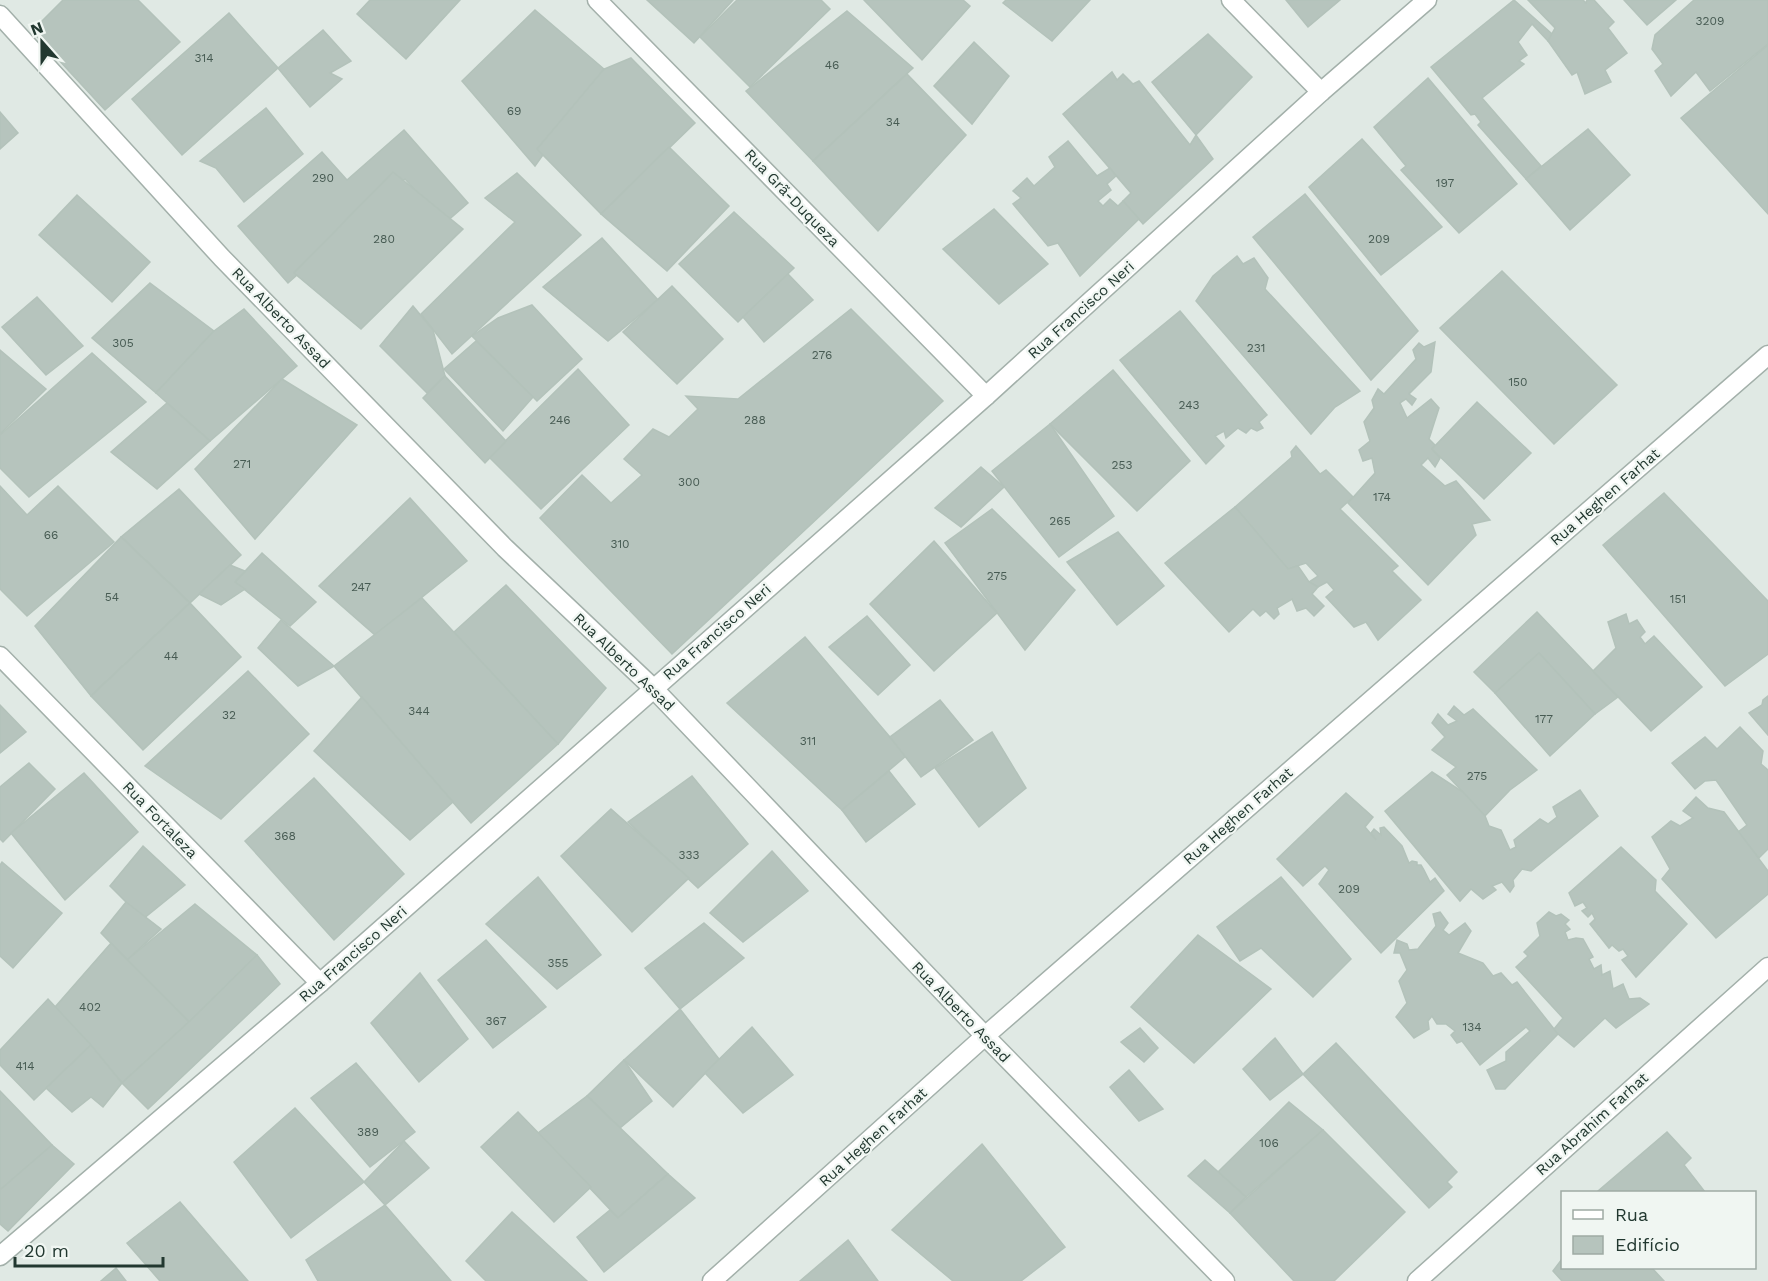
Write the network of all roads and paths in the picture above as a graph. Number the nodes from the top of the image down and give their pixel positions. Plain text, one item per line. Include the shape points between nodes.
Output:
1 (597, 0) edge
2 (1231, 0) edge
3 (1427, 0) edge
4 (0, 15) edge
5 (1321, 92) junction
6 (1768, 355) edge
7 (986, 396) junction
8 (0, 656) edge
9 (653, 688) junction
10 (1768, 967) edge
11 (320, 983) junction
12 (984, 1036) junction
13 (0, 1256) edge
14 (712, 1281) edge
15 (1225, 1281) edge
16 (1417, 1281) edge

1 - 7 street, Rua Grã-Duqueza
2 - 5 street
3 - 5 street, Rua Francisco Neri
4 - 9 street, Rua Alberto Assad via 230,266 505,548
5 - 7 street, Rua Francisco Neri
6 - 12 street, Rua Heghen Farhat
7 - 9 street, Rua Francisco Neri
8 - 11 street, Rua Fortaleza
9 - 11 street, Rua Francisco Neri
9 - 12 street, Rua Alberto Assad
10 - 16 street, Rua Abrahim Farhat
11 - 13 street, Rua Francisco Neri
12 - 14 street, Rua Heghen Farhat
12 - 15 street, Rua Alberto Assad

